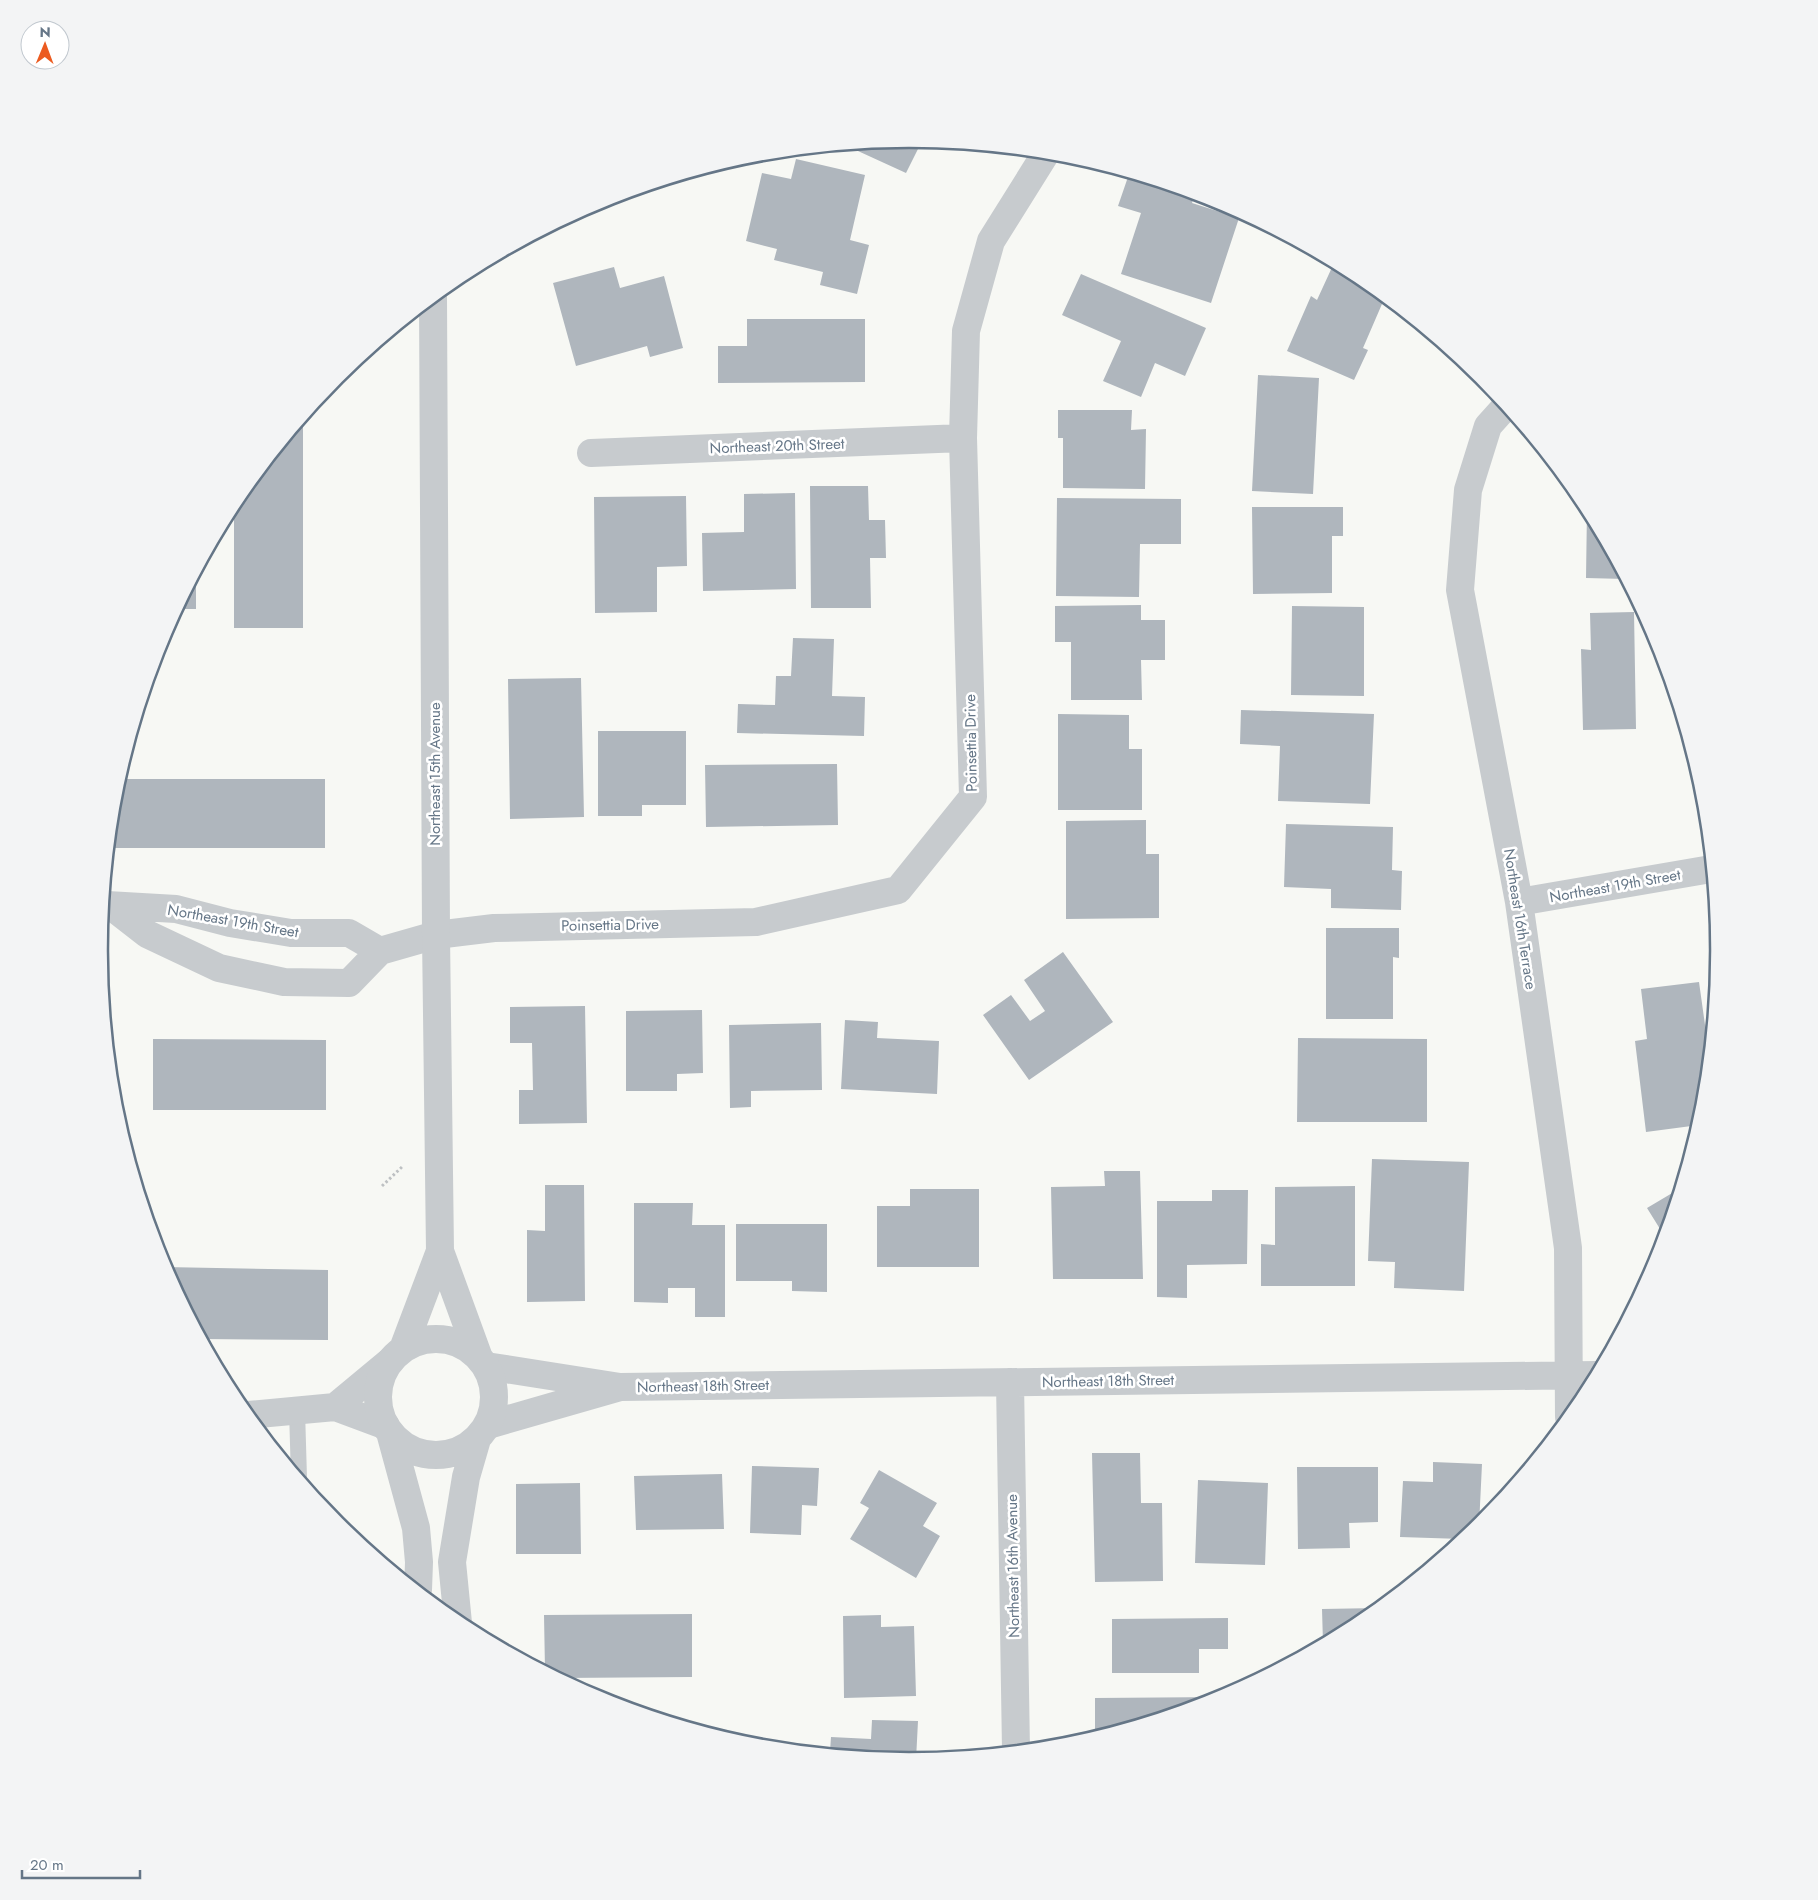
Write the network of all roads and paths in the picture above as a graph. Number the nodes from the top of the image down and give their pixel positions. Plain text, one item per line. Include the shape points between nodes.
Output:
1 (1042, 160) edge
2 (433, 306) edge
3 (1502, 411) edge
4 (963, 438) junction
5 (591, 454) dead end
6 (1706, 870) edge
7 (1519, 902) junction
8 (109, 905) edge
9 (109, 906) edge
10 (436, 935) junction
11 (380, 952) junction
12 (440, 1252) junction
13 (395, 1356) junction
14 (482, 1361) junction
15 (1569, 1375) junction
16 (1588, 1375) edge
17 (1010, 1382) junction
18 (620, 1387) junction
19 (1569, 1404) edge
20 (335, 1407) junction
21 (297, 1410) junction
22 (256, 1414) edge
23 (389, 1431) junction
24 (483, 1432) junction
25 (300, 1470) edge
26 (418, 1584) edge
27 (457, 1611) edge
28 (1016, 1745) edge

1 - 4 street, Poinsettia Drive via 991,242 966,331
2 - 10 street, Northeast 15th Avenue
3 - 7 street, Northeast 16th Terrace via 1488,426 1468,490 1460,590
4 - 5 street, Northeast 20th Street
4 - 10 street, Poinsettia Drive via 973,797 898,890 756,922 494,928
6 - 7 street, Northeast 19th Street
7 - 15 street, Northeast 16th Terrace via 1568,1248
8 - 11 street, Northeast 19th Street via 176,909 230,923 291,933 349,933
9 - 11 street, Northeast 19th Street via 146,934 219,968 284,982 349,984
10 - 11 street, Northeast 19th Street
10 - 12 street, Northeast 15th Avenue
12 - 13 street, Northeast 15th Avenue
12 - 14 street, Northeast 15th Avenue
13 - 14 street via 421,1340 442,1339 461,1344
13 - 20 street
13 - 23 street via 377,1387 379,1413
14 - 18 street, Northeast 18th Street
14 - 24 street via 494,1385 494,1406
15 - 16 street, Northeast 18th Street
15 - 17 street, Northeast 18th Street
15 - 19 street, Northeast 16th Terrace
17 - 18 street, Northeast 18th Street
17 - 28 street, Northeast 16th Avenue
18 - 24 street, Northeast 18th Street
20 - 21 street
20 - 23 street
21 - 22 street
21 - 25 lane
23 - 24 street via 406,1448 424,1455 444,1456 462,1450
23 - 26 street via 416,1528
24 - 27 street via 466,1477 452,1562

